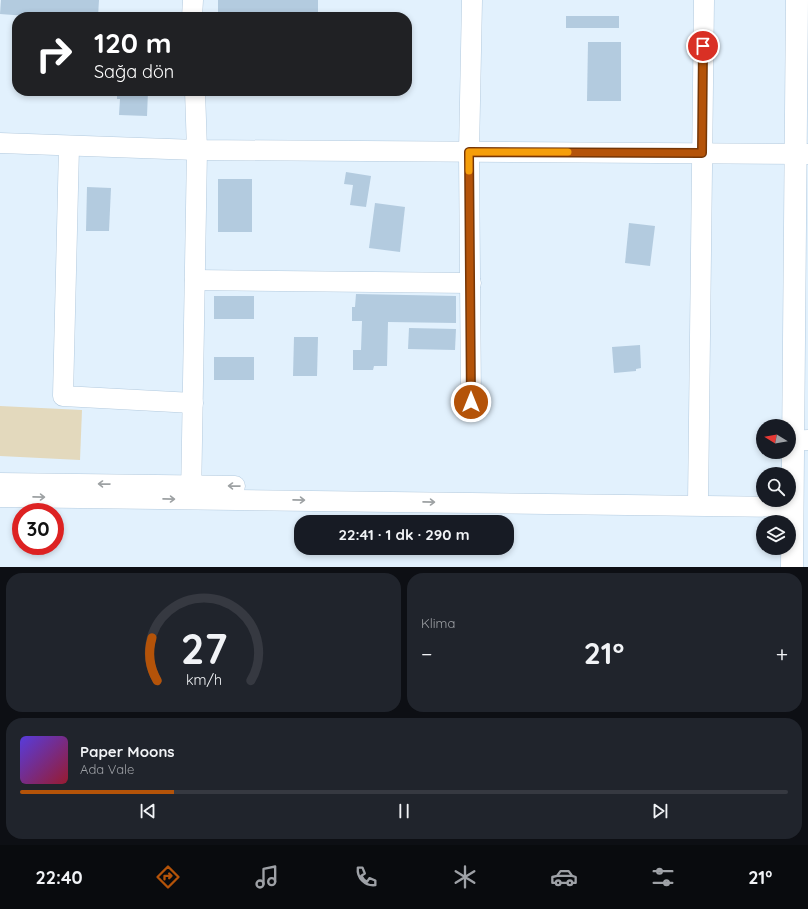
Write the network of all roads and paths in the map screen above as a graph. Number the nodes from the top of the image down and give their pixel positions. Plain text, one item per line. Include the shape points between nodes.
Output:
1 (193, 0) edge
2 (472, 0) edge
3 (704, 0) edge
4 (797, 0) edge
5 (192, 12) edge
6 (195, 96) edge
7 (0, 143) edge
8 (69, 147) junction
9 (197, 150) junction
10 (469, 152) junction
11 (702, 153) junction
12 (802, 154) edge
13 (801, 278) edge
14 (195, 280) junction
15 (471, 282) junction
16 (471, 402) dead end
17 (193, 403) junction
18 (801, 440) edge
19 (796, 469) edge
20 (0, 483) edge
21 (191, 492) junction
22 (756, 494) edge
23 (0, 497) edge
24 (698, 498) junction
25 (756, 498) edge
26 (791, 507) edge
27 (792, 560) edge

1 - 5 street
2 - 10 street
3 - 11 street
4 - 12 main road
6 - 9 street
7 - 8 street
8 - 9 street
8 - 17 street via 63,396
9 - 10 street
9 - 14 street
10 - 11 street
10 - 15 street
11 - 12 street
11 - 24 street
12 - 13 main road
13 - 18 main road
14 - 15 street
14 - 17 street
15 - 16 street
17 - 21 street
18 - 19 main road
21 -> 20 street
23 -> 21 street
21 - 24 street
22 - 24 street
24 - 25 street
26 - 27 main road

